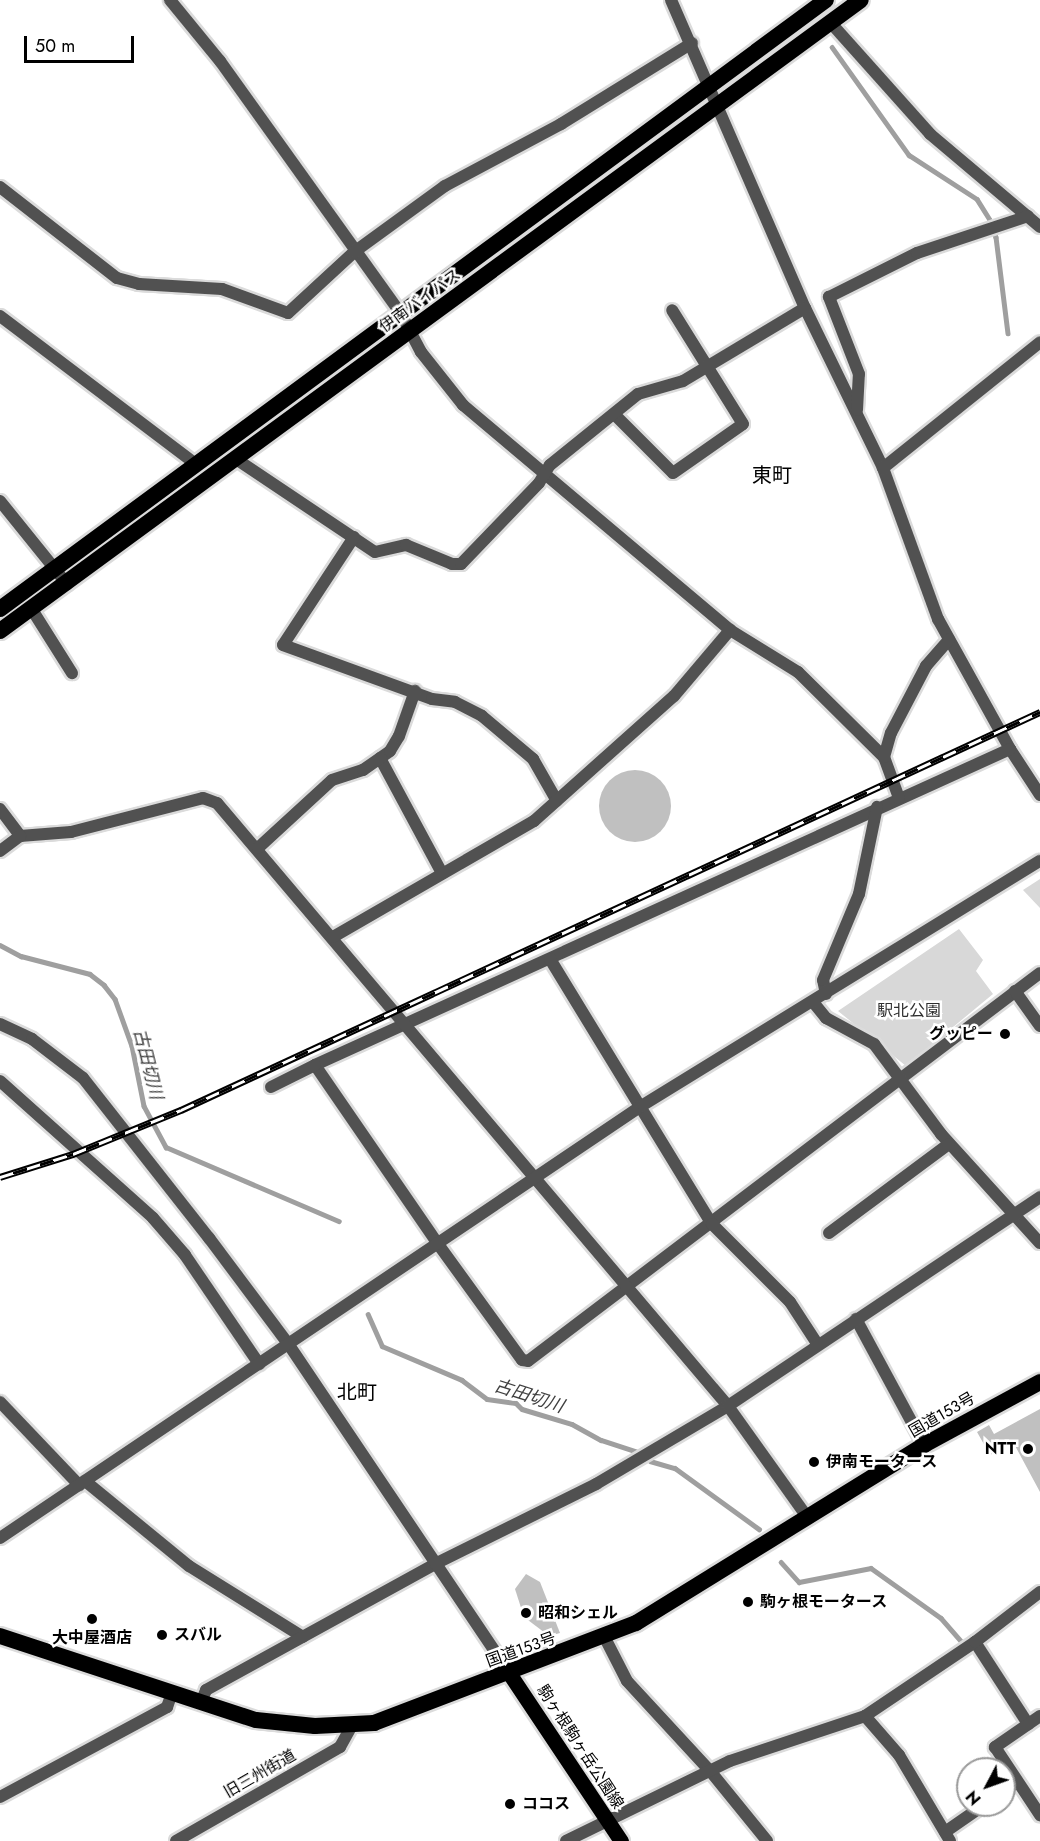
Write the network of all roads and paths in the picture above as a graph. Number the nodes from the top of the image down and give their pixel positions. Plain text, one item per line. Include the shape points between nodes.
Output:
1 (170, 0) edge
2 (671, 0) edge
3 (826, 0) edge
4 (861, 0) edge
5 (830, 22) junction
6 (692, 43) junction
7 (709, 85) junction
8 (716, 104) junction
9 (0, 187) edge
10 (1028, 216) junction
11 (1040, 227) edge
12 (354, 252) junction
13 (805, 308) junction
14 (672, 310) dead end
15 (400, 312) junction
16 (0, 316) edge
17 (409, 332) junction
18 (1040, 342) edge
19 (707, 366) junction
20 (857, 411) junction
21 (614, 414) junction
22 (236, 459) junction
23 (197, 465) junction
24 (883, 468) junction
25 (545, 475) junction
26 (0, 501) edge
27 (354, 537) junction
28 (61, 577) junction
29 (24, 606) junction
30 (0, 609) edge
31 (730, 630) junction
32 (0, 631) edge
33 (949, 640) junction
34 (72, 673) dead end
35 (415, 692) junction
36 (1010, 749) junction
37 (884, 757) junction
38 (380, 758) junction
39 (1040, 795) edge
40 (899, 798) junction
41 (557, 801) junction
42 (877, 807) junction
43 (0, 809) edge
44 (20, 836) junction
45 (258, 848) junction
46 (0, 851) edge
47 (1040, 861) edge
48 (442, 873) junction
49 (333, 937) junction
50 (550, 959) junction
51 (1040, 973) edge
52 (1015, 991) junction
53 (826, 994) junction
54 (813, 1002) junction
55 (0, 1024) edge
56 (406, 1026) junction
57 (1040, 1026) edge
58 (315, 1065) junction
59 (901, 1077) junction
60 (0, 1081) edge
61 (270, 1087) dead end
62 (643, 1105) junction
63 (950, 1144) junction
64 (537, 1179) junction
65 (1040, 1197) edge
66 (1013, 1215) junction
67 (712, 1224) junction
68 (829, 1233) dead end
69 (1040, 1243) edge
70 (438, 1244) junction
71 (627, 1286) junction
72 (856, 1320) junction
73 (289, 1345) junction
74 (818, 1345) junction
75 (259, 1364) junction
76 (1040, 1382) edge
77 (0, 1402) edge
78 (728, 1406) junction
79 (924, 1445) junction
80 (82, 1483) junction
81 (808, 1518) junction
82 (0, 1538) edge
83 (435, 1564) junction
84 (1040, 1592) edge
85 (0, 1636) edge
86 (303, 1637) junction
87 (605, 1638) junction
88 (975, 1642) junction
89 (510, 1673) junction
90 (172, 1693) junction
91 (201, 1702) junction
92 (865, 1716) junction
93 (1040, 1716) edge
94 (1028, 1724) junction
95 (351, 1727) junction
96 (711, 1772) junction
97 (1017, 1782) joint
98 (0, 1797) edge
99 (1040, 1815) edge
100 (970, 1817) edge
101 (607, 1821) junction
102 (948, 1837) edge
103 (176, 1841) edge
104 (566, 1841) edge
105 (621, 1841) edge
106 (767, 1841) edge

1 - 12 street via 220,61
2 - 6 street
3 - 7 highway, 伊南バイパス
4 - 5 highway, 伊南バイパス
5 - 8 highway, 伊南バイパス
5 - 10 street via 930,134
6 - 7 street
6 - 12 street via 561,124 445,186
7 - 8 street
7 - 15 highway, 伊南バイパス
8 - 13 street
8 - 17 highway, 伊南バイパス
9 - 12 street via 117,278 139,284 222,289 254,298 281,312 296,310
10 - 11 street
10 - 20 street via 917,253 830,297 859,374
12 - 15 street
13 - 19 street
13 - 20 street
14 - 19 street
15 - 17 street
15 - 23 highway, 伊南バイパス
16 - 23 street
17 - 22 highway, 伊南バイパス
17 - 25 street via 464,405
18 - 24 street
19 - 21 street via 683,381 638,394
19 - 21 street via 743,423 674,473
20 - 24 street
21 - 25 street via 550,465
22 - 27 street
22 - 28 highway, 伊南バイパス
23 - 28 highway, 伊南バイパス
24 - 33 street
25 - 27 street via 461,564 406,545 375,552
25 - 31 street via 636,547
26 - 28 street
27 - 35 street via 284,645
28 - 29 highway, 伊南バイパス
29 - 30 highway, 伊南バイパス
29 - 32 highway, 伊南バイパス
29 - 34 street
31 - 37 street via 798,672
31 - 41 street via 674,696
33 - 36 street
33 - 37 street via 927,666 899,715
35 - 38 street via 399,736
35 - 41 street via 455,702 482,716 533,759
36 - 39 street
36 - 40 street
37 - 40 street
38 - 45 street via 363,770 332,780
38 - 48 street
40 - 42 street
41 - 48 street via 511,836
42 - 50 street
42 - 53 street via 859,894 823,980
43 - 44 street
44 - 45 street via 70,832 203,798 217,804
44 - 46 street
45 - 49 street
47 - 53 street
48 - 49 street
49 - 56 street
50 - 56 street
50 - 62 street
51 - 52 street
52 - 57 street
52 - 59 street
53 - 54 street
54 - 59 street via 826,1018 874,1044
54 - 62 street
55 - 73 street via 32,1040 83,1078
56 - 58 street
56 - 64 street
58 - 61 street
58 - 70 street
59 - 63 street
59 - 67 street
60 - 75 street via 153,1218 185,1255
62 - 64 street
62 - 67 street
63 - 66 street
63 - 68 street
64 - 70 street
64 - 71 street
65 - 66 street
66 - 69 street
66 - 72 street
67 - 71 street
67 - 74 street via 790,1302
70 - 71 street via 522,1360 528,1361
70 - 73 street
71 - 78 street
72 - 74 street
72 - 79 street
73 - 75 street
73 - 83 street
74 - 78 street
75 - 80 street
76 - 79 highway, 国道153号
77 - 80 street
78 - 81 street
78 - 83 street via 596,1484
79 - 81 highway, 国道153号
80 - 82 street
80 - 86 street via 189,1566
81 - 87 highway, 国道153号 via 674,1603
83 - 86 street
83 - 89 street
84 - 88 street
85 - 90 highway, 国道153号
86 - 91 street via 206,1690
87 - 89 highway, 国道153号
87 - 96 street via 627,1681
88 - 92 street
88 - 94 street
89 - 95 highway, 国道153号 via 396,1717
89 - 101 main road, 駒ヶ根駒ヶ岳公園線
90 - 91 highway, 国道153号
90 - 98 street via 167,1707
91 - 95 highway, 国道153号 via 256,1720
92 - 96 street via 741,1757
92 - 102 street via 899,1755
93 - 94 street
94 - 97 street via 995,1747
95 - 103 street, 旧三州街道 via 340,1747
96 - 101 street
96 - 106 street
97 - 99 street
100 - 102 street
101 - 104 street
101 - 105 main road, 駒ヶ根駒ヶ岳公園線

